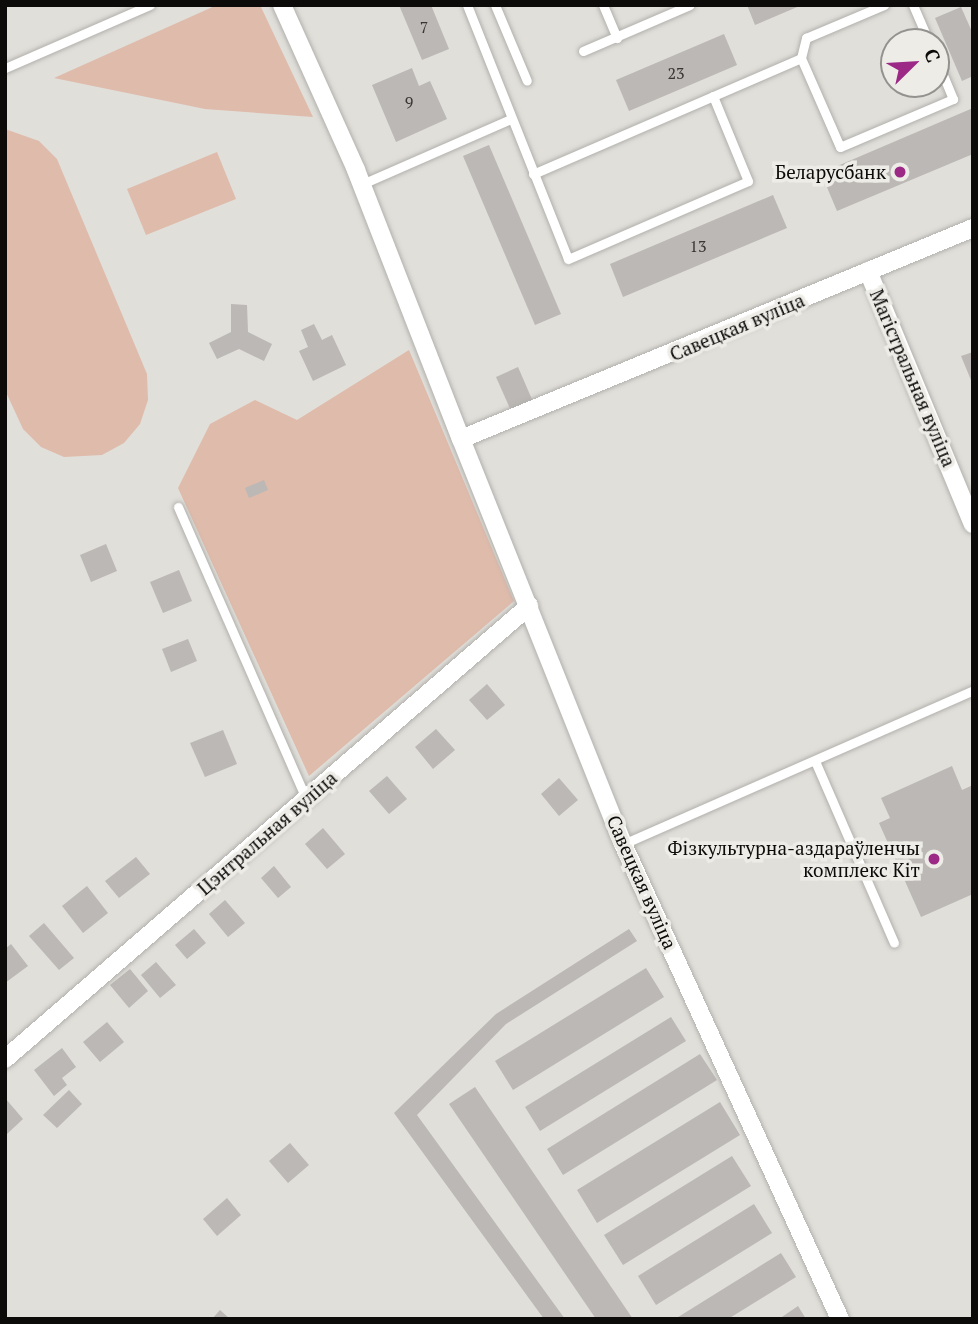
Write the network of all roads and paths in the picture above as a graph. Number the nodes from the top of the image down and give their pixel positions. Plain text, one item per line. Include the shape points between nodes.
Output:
1 (150, 5) edge
2 (282, 5) edge
3 (467, 5) edge
4 (495, 5) edge
5 (603, 5) edge
6 (690, 5) edge
7 (884, 5) edge
8 (914, 5) edge
9 (923, 28) edge
10 (617, 38) junction
11 (583, 51) dead end
12 (801, 58) junction
13 (5, 68) edge
14 (527, 80) dead end
15 (950, 92) edge
16 (713, 96) junction
17 (511, 118) junction
18 (533, 174) junction
19 (362, 184) junction
20 (973, 228) edge
21 (868, 271) junction
22 (461, 439) junction
23 (969, 502) edge
24 (178, 507) dead end
25 (973, 524) edge
26 (529, 606) junction
27 (973, 690) edge
28 (815, 761) junction
29 (306, 799) junction
30 (623, 844) junction
31 (894, 943) dead end
32 (5, 1059) edge
33 (840, 1319) edge

1 - 13 lane
2 - 19 street, Савецкая вуліца
3 - 17 lane
4 - 14 lane
5 - 10 lane
6 - 10 lane
7 - 12 lane via 806,38
8 - 9 lane
10 - 11 lane
12 - 15 lane via 841,147 953,99
12 - 16 lane
16 - 18 lane
16 - 18 lane via 748,181 568,259
17 - 18 lane
17 - 19 lane
19 - 22 street, Савецкая вуліца
20 - 21 street, Савецкая вуліца
21 - 22 street, Савецкая вуліца
21 - 23 street, Магістральная вуліца
22 - 26 street, Савецкая вуліца
23 - 25 street, Магістральная вуліца
24 - 29 lane
26 - 29 street, Цэнтральная вуліца
26 - 30 street, Савецкая вуліца
27 - 28 lane
28 - 30 lane
28 - 31 lane
29 - 32 street, Цэнтральная вуліца
30 - 33 street, Савецкая вуліца

